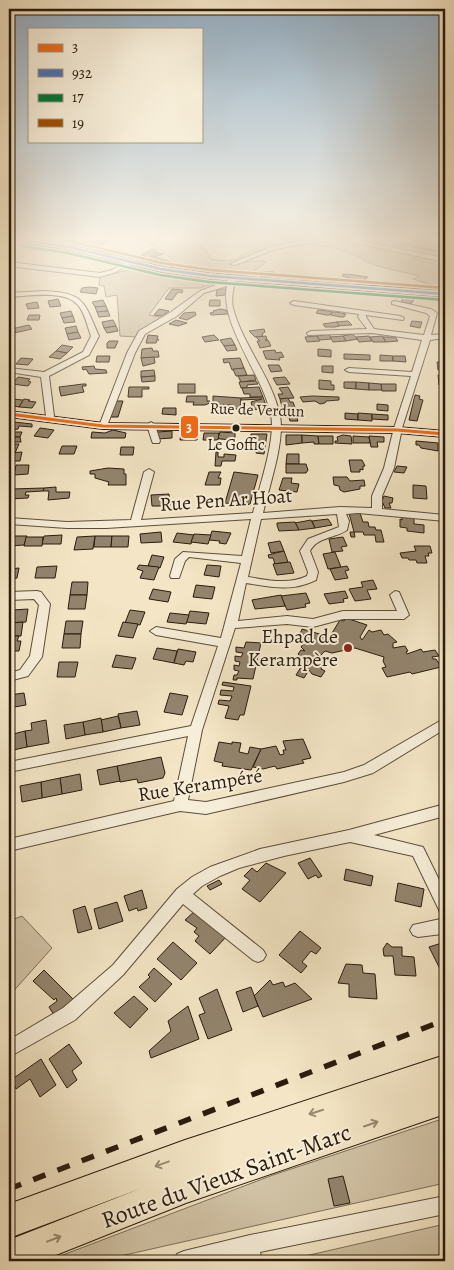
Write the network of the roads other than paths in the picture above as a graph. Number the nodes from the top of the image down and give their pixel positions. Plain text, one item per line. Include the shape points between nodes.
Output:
1 (75, 299) edge
2 (193, 299) edge
3 (231, 299) edge
4 (294, 303) dead end
5 (394, 303) dead end
6 (364, 312) junction
7 (400, 318) dead end
8 (372, 331) junction
9 (311, 333) dead end
10 (445, 336) edge
11 (426, 338) junction
12 (9, 370) edge
13 (349, 370) dead end
14 (414, 374) junction
15 (45, 375) junction
16 (9, 416) edge
17 (48, 419) junction
18 (151, 425) junction
19 (103, 426) junction
20 (277, 427) junction
21 (397, 430) junction
22 (445, 434) edge
23 (156, 442) dead end
24 (149, 472) dead end
25 (340, 510) junction
26 (378, 510) junction
27 (256, 515) junction
28 (445, 518) edge
29 (9, 521) edge
30 (135, 523) junction
31 (246, 560) junction
32 (175, 576) dead end
33 (241, 579) junction
34 (395, 595) dead end
35 (9, 596) edge
36 (231, 624) junction
37 (156, 631) dead end
38 (225, 643) junction
39 (9, 677) edge
40 (445, 723) edge
41 (196, 730) junction
42 (9, 767) edge
43 (180, 805) junction
44 (445, 810) edge
45 (349, 836) junction
46 (9, 845) edge
47 (182, 894) junction
48 (445, 907) edge
49 (445, 925) edge
50 (418, 930) dead end
51 (258, 955) dead end
52 (9, 1049) edge
53 (445, 1070) edge
54 (445, 1099) edge
55 (445, 1205) edge
56 (9, 1221) edge
57 (251, 1253) edge
58 (9, 1257) edge
59 (184, 1261) edge

1 - 15 street via 94,336 86,354
2 - 19 street via 142,333
3 - 20 street via 230,307 268,393
4 - 6 street
5 - 11 street via 434,315
6 - 7 street
6 - 8 street via 362,317
8 - 9 street
8 - 11 street
10 - 11 street
11 - 14 street
12 - 15 street
13 - 14 street
14 - 21 street
15 - 17 street
16 - 17 main road, Rue de Verdun
17 - 19 main road, Rue de Verdun
18 - 19 main road, Rue de Verdun
18 - 20 main road, Rue de Verdun
18 - 23 street
20 - 21 main road, Rue de Verdun
20 - 27 street
21 - 22 main road, Rue de Verdun
21 - 26 street via 389,468 377,496
24 - 30 street
25 - 26 street, Rue Pen Ar Hoat
25 - 27 street, Rue Pen Ar Hoat
25 - 33 street via 344,528 315,538 306,546 304,551 313,572 312,578 284,585
26 - 28 street, Rue Pen Ar Hoat
27 - 30 street, Rue Pen Ar Hoat
27 - 31 street
29 - 30 street, Rue Pen Ar Hoat via 67,525
31 - 32 street via 187,554 180,560
31 - 33 street
33 - 36 street
34 - 36 street via 404,615 343,615 313,623 287,620
35 - 39 street via 37,595 45,604 36,657 24,673
36 - 38 street
37 - 38 street
38 - 41 street
40 - 43 street, Rue Kerampéré via 368,769 344,777 206,808
41 - 42 street
41 - 43 street
43 - 46 street, Rue Kerampéré
44 - 45 street
45 - 47 street via 263,854 203,877
45 - 48 street via 418,852
47 - 51 street
47 - 52 street via 118,970 83,1002 69,1014
49 - 50 street
53 -> 56 highway, Route du Vieux Saint-Marc via 185,1156
58 -> 54 highway, Route du Vieux Saint-Marc via 186,1187
55 - 57 street
57 - 59 street

